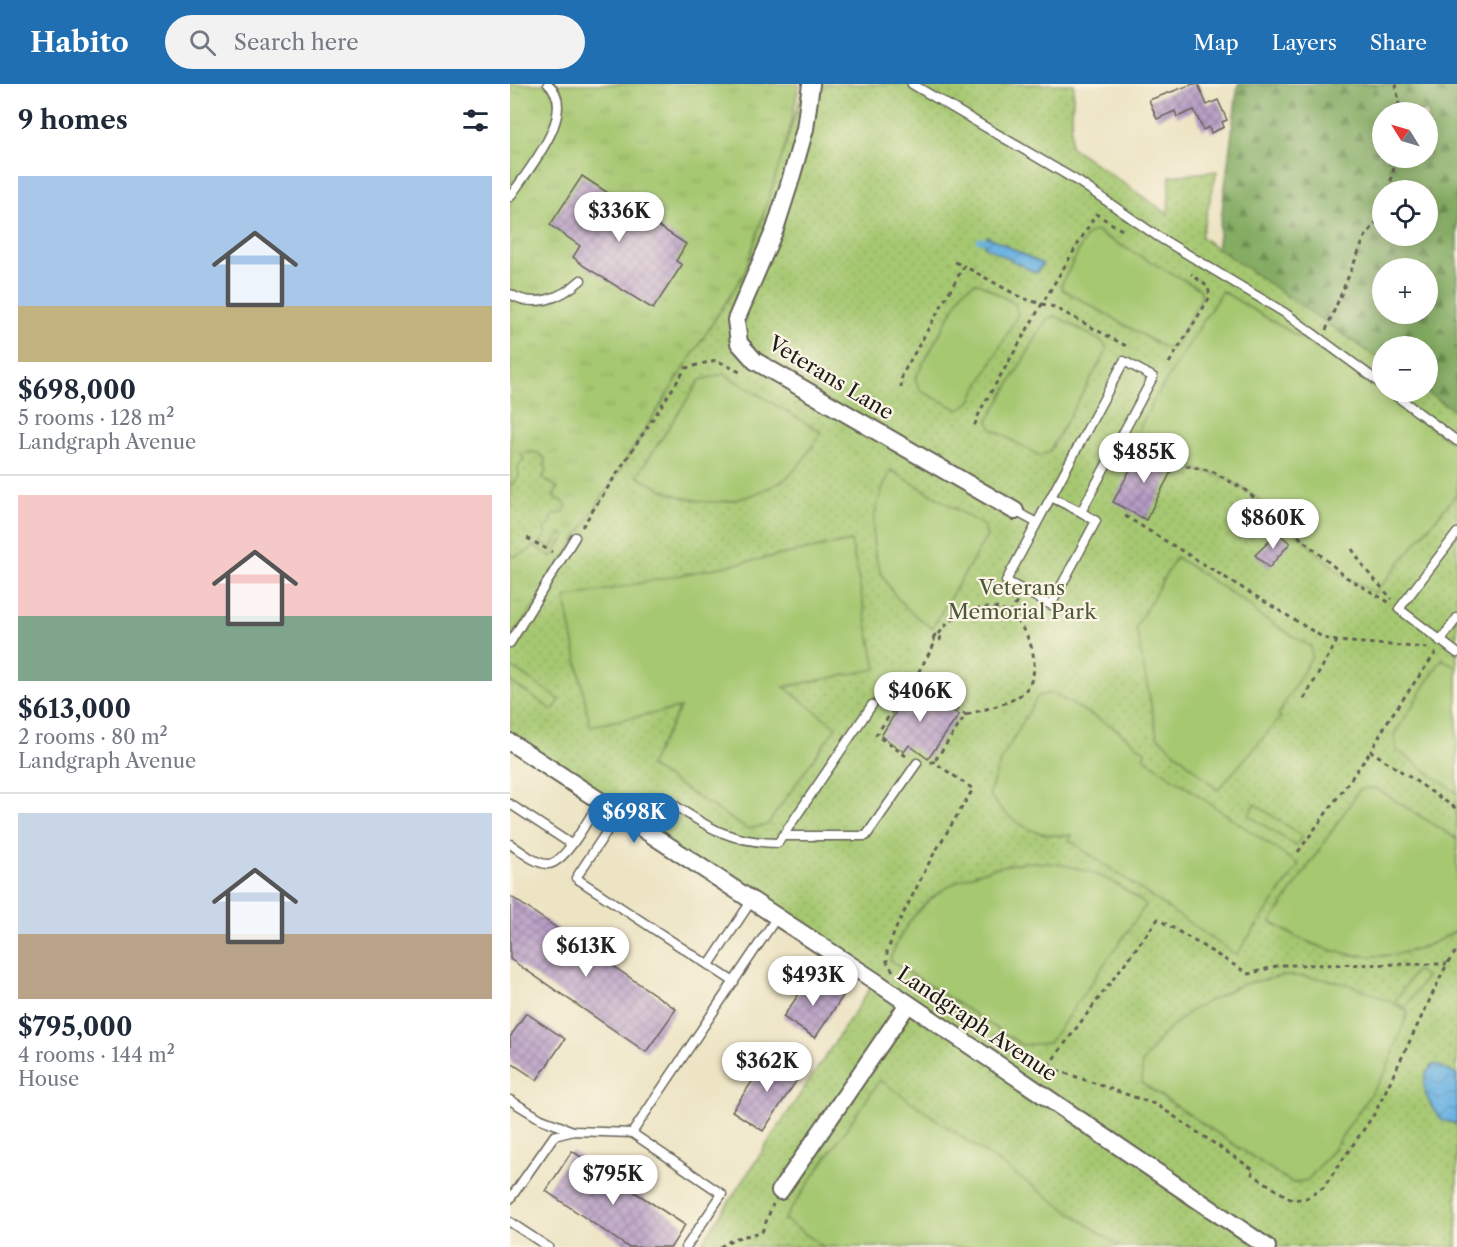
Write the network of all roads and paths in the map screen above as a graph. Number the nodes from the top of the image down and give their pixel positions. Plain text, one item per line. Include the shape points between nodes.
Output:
1 (548, 84) edge
2 (811, 84) edge
3 (912, 84) edge
4 (1396, 84) edge
5 (1399, 102) edge
6 (510, 197) edge
7 (1372, 228) edge
8 (1125, 231) dead end
9 (955, 262) dead end
10 (964, 266) junction
11 (1188, 272) dead end
12 (581, 280) dead end
13 (510, 294) edge
14 (1042, 304) junction
15 (1322, 340) junction
16 (1130, 348) dead end
17 (1169, 363) dead end
18 (744, 374) dead end
19 (1372, 377) edge
20 (902, 388) dead end
21 (1404, 402) edge
22 (974, 427) dead end
23 (1457, 441) edge
24 (1177, 464) dead end
25 (1052, 496) junction
26 (1015, 511) joint
27 (1081, 513) junction
28 (1125, 516) dead end
29 (1037, 524) junction
30 (1457, 533) edge
31 (575, 537) joint
32 (527, 538) dead end
33 (555, 545) dead end
34 (1352, 549) dead end
35 (1018, 600) dead end
36 (1399, 609) junction
37 (1010, 614) junction
38 (1457, 618) edge
39 (1336, 641) junction
40 (1440, 641) junction
41 (510, 643) edge
42 (1457, 653) edge
43 (914, 680) junction
44 (1304, 699) dead end
45 (872, 705) dead end
46 (966, 715) junction
47 (510, 742) edge
48 (1371, 751) junction
49 (917, 762) junction
50 (934, 762) junction
51 (600, 801) junction
52 (510, 804) edge
53 (1457, 809) edge
54 (619, 813) junction
55 (641, 828) junction
56 (782, 836) junction
57 (510, 844) edge
58 (571, 844) junction
59 (1298, 852) dead end
60 (752, 900) junction
61 (777, 917) junction
62 (1457, 950) edge
63 (1447, 964) junction
64 (709, 965) junction
65 (897, 975) dead end
66 (734, 981) junction
67 (908, 1004) junction
68 (1003, 1045) dead end
69 (1048, 1067) junction
70 (510, 1100) edge
71 (574, 1131) junction
72 (632, 1133) junction
73 (780, 1191) joint
74 (510, 1199) edge
75 (510, 1222) edge
76 (548, 1247) edge
77 (686, 1247) edge
78 (720, 1247) edge
79 (1267, 1247) edge

1 - 6 lane via 555,91 558,105 555,126
2 - 26 street, Veterans Lane via 805,129 775,229 736,320 739,343 755,361
3 - 15 lane via 1079,182
4 - 5 path
7 - 15 path
8 - 14 path via 1096,214
9 - 10 path
10 - 14 path via 1022,298
10 - 20 path via 902,375
11 - 17 path via 1208,287 1210,297
12 - 13 lane via 548,300 533,301
14 - 16 path
14 - 22 path
15 - 19 lane
18 - 31 path via 716,360 686,368
21 - 23 lane
24 - 36 path via 1212,471 1245,490 1346,577
25 - 27 lane
25 - 27 lane via 1124,361 1153,376
25 - 29 lane
26 - 29 lane
27 - 29 lane via 1096,521 1051,606 1006,581
28 - 39 path via 1311,631
30 - 36 lane
31 - 41 lane
32 - 33 path via 551,552
34 - 36 path
35 - 37 path
36 - 40 lane
37 - 43 path via 992,608 949,620 934,636 936,641
37 - 46 path via 1021,626 1032,653 1030,682 1016,698
38 - 40 lane
39 - 40 path via 1428,648
39 - 44 path
40 - 42 lane
40 - 48 path
43 - 46 path
43 - 49 path via 876,735
45 - 56 lane
46 - 50 path
47 - 51 street, Landgraph Avenue
48 - 53 path
48 - 59 path
49 - 50 path
49 - 56 lane via 866,836
50 - 65 path via 973,789 932,857 886,952 889,966
51 - 54 street, Landgraph Avenue
51 - 58 lane
52 - 58 lane
54 - 55 street, Landgraph Avenue
54 - 64 lane via 576,878
55 - 56 lane via 662,797 733,839 778,843
55 - 60 street, Landgraph Avenue
57 - 58 lane via 540,862 552,864
60 - 61 street, Landgraph Avenue
60 - 64 lane
61 - 66 lane
61 - 67 street, Landgraph Avenue
62 - 63 path
63 - 69 path via 1280,965 1249,974 1158,919
63 - 69 path via 1375,1113 1323,1188 1301,1199 1288,1198 1252,1174 1254,1170 1157,1106
64 - 66 lane
66 - 72 lane
67 - 73 street
67 - 79 street, Landgraph Avenue
68 - 69 path
70 - 71 lane via 541,1119
71 - 72 lane
71 - 74 lane via 549,1139
72 - 77 lane via 722,1194
73 - 78 path via 762,1232 733,1239
75 - 76 lane

